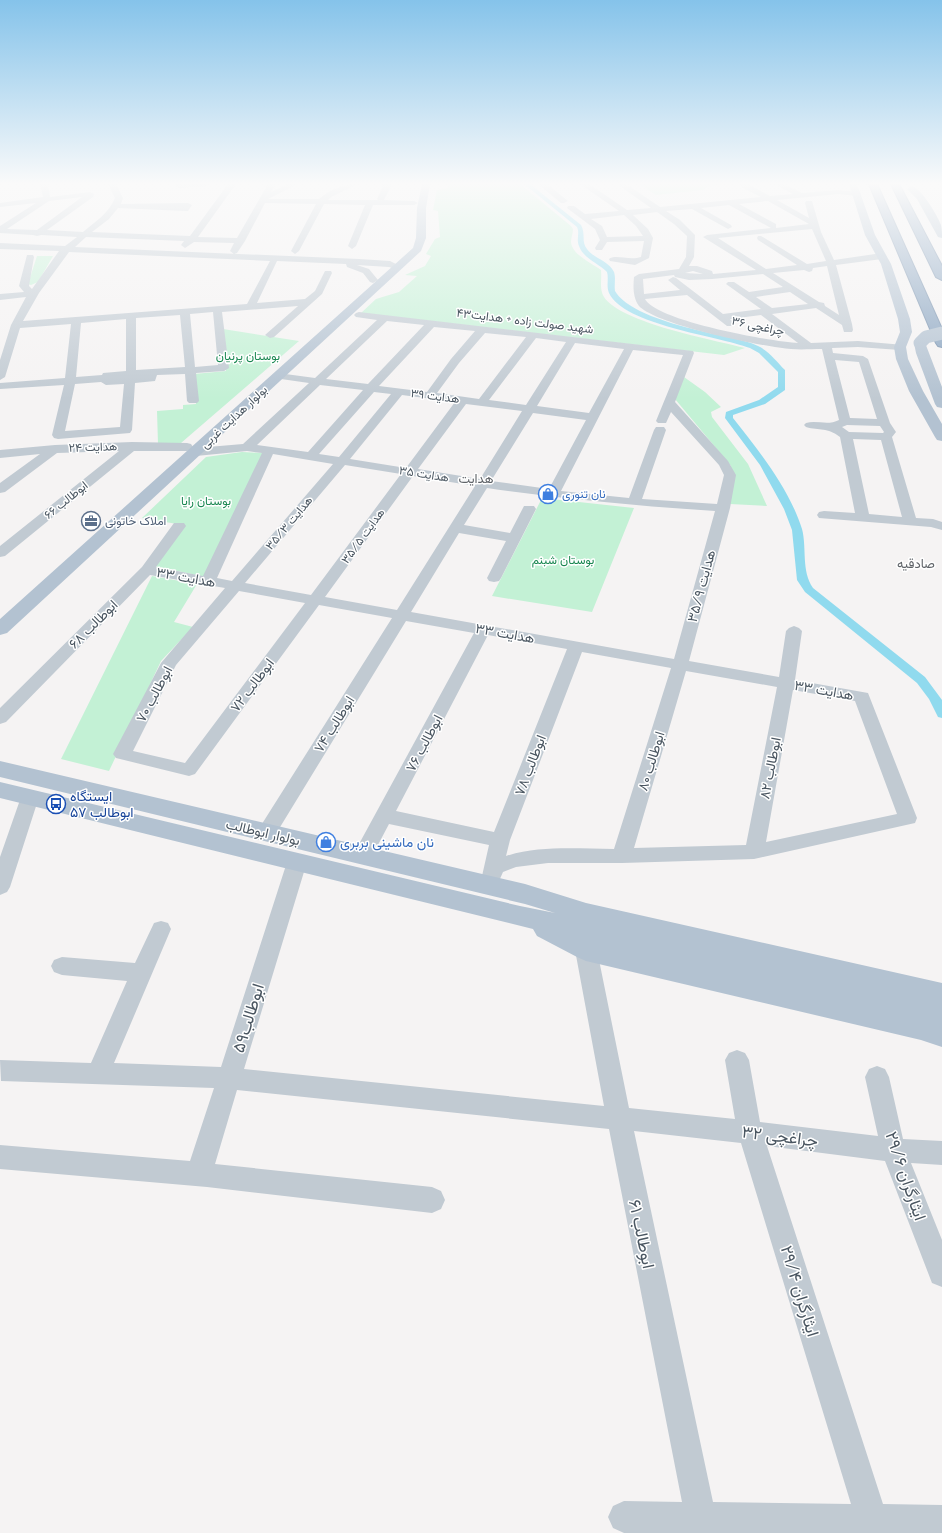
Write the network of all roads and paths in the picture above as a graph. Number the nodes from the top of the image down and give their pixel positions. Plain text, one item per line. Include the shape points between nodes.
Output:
1 (62, 256) edge
2 (151, 256) edge
3 (191, 256) edge
4 (401, 256) edge
5 (406, 256) edge
6 (645, 256) edge
7 (740, 256) edge
8 (788, 256) edge
9 (828, 256) edge
10 (882, 256) edge
11 (898, 256) edge
12 (903, 256) edge
13 (931, 256) edge
14 (940, 256) edge
15 (30, 257) dead end
16 (231, 257) joint
17 (690, 257) joint
18 (613, 259) dead end
19 (884, 260) junction
20 (273, 262) junction
21 (359, 262) junction
22 (394, 263) junction
23 (831, 263) junction
24 (349, 265) junction
25 (804, 266) junction
26 (942, 270) edge
27 (764, 271) junction
28 (328, 273) dead end
29 (704, 273) junction
30 (685, 274) junction
31 (942, 277) edge
32 (639, 278) junction
33 (913, 278) junction
34 (373, 280) junction
35 (673, 280) junction
36 (731, 284) dead end
37 (837, 286) junction
38 (793, 289) junction
39 (689, 292) junction
40 (33, 293) junction
41 (747, 295) junction
42 (0, 297) edge
43 (639, 297) junction
44 (308, 302) junction
45 (842, 302) junction
46 (817, 305) junction
47 (251, 306) junction
48 (217, 309) junction
49 (767, 311) junction
50 (185, 312) junction
51 (359, 315) dead end
52 (131, 316) junction
53 (722, 317) junction
54 (385, 318) junction
55 (76, 320) junction
56 (432, 323) junction
57 (847, 324) junction
58 (16, 325) junction
59 (483, 329) junction
60 (942, 333) edge
61 (270, 335) dead end
62 (533, 335) junction
63 (748, 338) junction
64 (572, 340) junction
65 (309, 342) junction
66 (942, 343) edge
67 (630, 346) junction
68 (810, 347) junction
69 (900, 347) junction
70 (828, 351) junction
71 (854, 351) junction
72 (191, 370) junction
73 (278, 376) junction
74 (0, 377) edge
75 (131, 377) junction
76 (70, 381) junction
77 (318, 381) junction
78 (0, 386) edge
79 (371, 388) junction
80 (399, 392) junction
81 (430, 396) junction
82 (463, 400) junction
83 (193, 401) dead end
84 (482, 402) junction
85 (669, 402) junction
86 (942, 404) edge
87 (530, 409) junction
88 (593, 417) junction
89 (845, 421) junction
90 (884, 423) junction
91 (810, 425) dead end
92 (834, 427) junction
93 (846, 435) junction
94 (886, 437) junction
95 (942, 437) edge
96 (132, 446) junction
97 (247, 448) junction
98 (55, 449) junction
99 (192, 450) junction
100 (269, 450) junction
101 (0, 454) edge
102 (311, 456) junction
103 (342, 461) junction
104 (410, 472) junction
105 (484, 483) junction
106 (0, 489) edge
107 (553, 494) junction
108 (634, 502) junction
109 (129, 506) junction
110 (529, 508) dead end
111 (723, 508) junction
112 (824, 515) dead end
113 (863, 518) junction
114 (910, 521) junction
115 (939, 523) edge
116 (179, 526) dead end
117 (455, 528) junction
118 (514, 538) junction
119 (0, 553) edge
120 (147, 570) junction
121 (494, 578) dead end
122 (208, 581) junction
123 (236, 586) junction
124 (316, 600) junction
125 (0, 614) edge
126 (400, 615) junction
127 (0, 629) edge
128 (483, 630) junction
129 (794, 631) dead end
130 (576, 646) junction
131 (680, 665) junction
132 (786, 684) junction
133 (0, 718) edge
134 (0, 769) edge
135 (188, 770) joint
136 (0, 790) edge
137 (30, 797) junction
138 (139, 802) junction
139 (94, 813) junction
140 (385, 816) junction
141 (267, 832) junction
142 (500, 840) junction
143 (754, 852) junction
144 (363, 855) junction
145 (622, 856) junction
146 (297, 862) junction
147 (492, 876) junction
148 (0, 887) edge
149 (522, 905) junction
150 (161, 929) dead end
151 (586, 950) junction
152 (62, 966) dead end
153 (142, 973) junction
154 (942, 978) edge
155 (942, 994) edge
156 (942, 1016) edge
157 (942, 1035) edge
158 (737, 1060) dead end
159 (0, 1071) edge
160 (98, 1073) junction
161 (877, 1076) dead end
162 (230, 1078) junction
163 (619, 1120) junction
164 (750, 1132) junction
165 (893, 1150) junction
166 (942, 1153) edge
167 (0, 1157) edge
168 (199, 1174) junction
169 (432, 1200) dead end
170 (942, 1273) edge
171 (624, 1517) dead end
172 (942, 1522) edge
173 (879, 1525) edge
174 (706, 1526) edge

1 - 40 street
2 - 20 street
3 - 16 street
4 - 22 main road, بولوار هدایت غربی
5 - 22 main road, بولوار هدایت غربی
6 - 18 street via 642,261 635,262
7 - 27 street
8 - 25 street
9 - 23 street
10 - 19 main road
11 - 33 highway
12 - 33 highway
13 - 31 highway
14 - 26 highway
15 - 40 street via 24,286
16 - 21 street
17 - 29 street
17 - 30 street
19 - 23 street via 862,259
19 - 69 main road via 904,319 906,332
20 - 24 street
20 - 47 street
21 - 22 street
21 - 22 street
22 - 24 street
22 - 34 main road, بولوار هدایت غربی
22 - 65 main road, بولوار هدایت غربی
23 - 25 street
23 - 37 street
24 - 34 street via 366,271
25 - 27 street
25 - 37 street
27 - 29 street via 735,274
27 - 38 street
28 - 44 street via 319,292
29 - 30 street
30 - 32 street
30 - 35 street
32 - 35 street
32 - 43 street
33 - 66 highway
34 - 65 main road, بولوار هدایت غربی
35 - 39 street
36 - 41 street
37 - 45 street
38 - 41 street
38 - 46 street
39 - 43 street
39 - 53 street
40 - 42 street
40 - 58 street
41 - 49 street
43 - 63 street, چراغچی ۳۶ via 644,305 675,321
44 - 47 street
44 - 61 street
45 - 46 street
45 - 57 street
46 - 49 street
46 - 57 street
47 - 48 street
48 - 50 street
48 - 72 street via 224,368
49 - 53 street
49 - 68 street
50 - 52 street
50 - 72 street
51 - 54 street, شهید صولت زاده + هدایت۴۳
52 - 55 street
52 - 75 street
53 - 63 street
54 - 56 street, شهید صولت زاده + هدایت۴۳
54 - 77 street
55 - 58 street
55 - 76 street
56 - 59 street, شهید صولت زاده + هدایت۴۳
56 - 79 street
57 - 71 street
58 - 74 street
59 - 62 street, شهید صولت زاده + هدایت۴۳
59 - 81 street via 455,361
60 - 86 main road, bridge via 926,337 920,343
62 - 64 street, شهید صولت زاده + هدایت۴۳
62 - 84 street
63 - 68 street, چراغچی ۳۶ via 771,344
64 - 67 street, شهید صولت زاده + هدایت۴۳
64 - 87 street, ابوطالب ۷۴
65 - 73 main road, بولوار هدایت غربی
65 - 99 main road, بولوار هدایت غربی
67 - 85 street, شهید صولت زاده + هدایت۴۳ via 689,353
67 - 88 street
68 - 70 street, چراغچی ۳۶
69 - 71 street
69 - 95 main road via 902,359 916,391
70 - 71 street, چراغچی ۳۶
70 - 89 street
71 - 90 street via 864,358
72 - 75 street via 152,371
72 - 83 street
73 - 77 street, هدایت ۳۹
73 - 99 main road, بولوار هدایت غربی
75 - 76 street via 107,375 107,378
75 - 76 street via 126,430 58,435
76 - 78 street
77 - 79 street, هدایت ۳۹
77 - 97 street
79 - 80 street, هدایت ۳۹
79 - 102 street
80 - 81 street, هدایت ۳۹
80 - 103 street, هدایت ۳۵/۳
81 - 82 street, هدایت ۳۹
82 - 84 street, هدایت ۳۹
82 - 104 street, هدایت ۳۵/۵
84 - 87 street, هدایت ۳۹
85 - 108 street
85 - 111 street, هدایت ۳۵/۹ via 724,464 730,475
87 - 88 street, هدایت ۳۹
87 - 105 street, ابوطالب ۷۴
88 - 107 street
89 - 90 street
89 - 92 street
90 - 94 street via 890,432
91 - 92 street
92 - 93 street
93 - 94 street
93 - 113 street
94 - 114 street
96 - 98 street, هدایت ۲۴
96 - 99 street, هدایت ۲۴
96 - 119 street, ابوطالب ۶۶
97 - 99 street, هدایت ۳۵
97 - 100 street, هدایت ۳۵
98 - 101 street, هدایت ۲۴
98 - 106 street
99 - 109 main road, بولوار هدایت غربی
100 - 102 street, هدایت ۳۵
100 - 122 street
102 - 103 street, هدایت ۳۵
103 - 104 street, هدایت ۳۵
103 - 123 street, هدایت ۳۵/۳
104 - 105 street, هدایت ۳۵
104 - 124 street, هدایت ۳۵/۵
105 - 107 street, هدایت ۳۵
105 - 117 street, ابوطالب ۷۴
107 - 108 street, هدایت ۳۵
108 - 111 street, هدایت ۳۵
109 - 125 main road, بولوار هدایت غربی
109 - 127 main road, بولوار هدایت غربی
110 - 118 street
111 - 131 street, هدایت ۳۵/۹
112 - 113 street
113 - 114 street
114 - 115 street
116 - 120 street, ابوطالب ۶۸
117 - 118 street
117 - 126 street, ابوطالب ۷۴
118 - 121 street
120 - 122 street, هدایت ۳۳
120 - 133 street, ابوطالب ۶۸
122 - 123 street, هدایت ۳۳
123 - 124 street, هدایت ۳۳
123 - 135 street, ابوطالب ۷۰ via 169,663 122,754
124 - 126 street, هدایت ۳۳
124 - 135 street, ابوطالب ۷۲
126 - 128 street, هدایت ۳۳
126 - 141 street, ابوطالب ۷۴
128 - 130 street, هدایت ۳۳
128 - 140 street, ابوطالب ۷۶
129 - 132 street, ابوطالب ۸۲
130 - 131 street, هدایت ۳۳
130 - 142 street, ابوطالب ۷۸
131 - 132 street, هدایت ۳۳
131 - 145 street, ابوطالب ۸۰
132 - 143 street, ابوطالب ۸۲
132 - 143 street, هدایت ۳۳ via 862,697 908,818
134 - 138 main road, بولوار ابوطالب
136 - 137 main road, بولوار ابوطالب
137 - 139 main road, بولوار ابوطالب
137 - 148 street
138 - 139 main road via 129,804 103,798 95,799 89,802 89,808
138 - 141 main road, بولوار ابوطالب
139 - 146 main road, بولوار ابوطالب
140 - 142 street
140 - 144 street, ابوطالب ۷۶
141 - 144 main road, بولوار ابوطالب
142 - 147 street, ابوطالب ۷۸
143 - 145 street
144 - 147 main road, بولوار ابوطالب
145 - 147 street via 548,856 516,860
146 - 149 main road, بولوار ابوطالب
146 - 162 street, ابوطالب۵۹
147 - 149 main road, بولوار ابوطالب
149 - 151 main road
149 - 154 main road via 615,905 918,977
149 - 155 main road via 586,913
149 - 156 main road via 579,928
150 - 153 street
151 - 157 main road
151 - 163 street, ابوطالب ۶۱
152 - 153 street
153 - 160 street
158 - 164 street, ایثارگران ۲۹/۴
159 - 160 street, چراغچی ۳۲
160 - 162 street, چراغچی ۳۲
161 - 165 street, ایثارگران ۲۹/۶
162 - 163 street, چراغچی ۳۲
162 - 168 street, ابوطالب۵۹
163 - 164 street, چراغچی ۳۲
163 - 174 street, ابوطالب ۶۱
164 - 165 street, چراغچی ۳۲
164 - 173 street, ایثارگران ۲۹/۴
165 - 166 street, چراغچی ۳۲
165 - 170 street, ایثارگران ۲۹/۶
167 - 168 street
168 - 169 street
171 - 174 street
172 - 173 street
173 - 174 street

